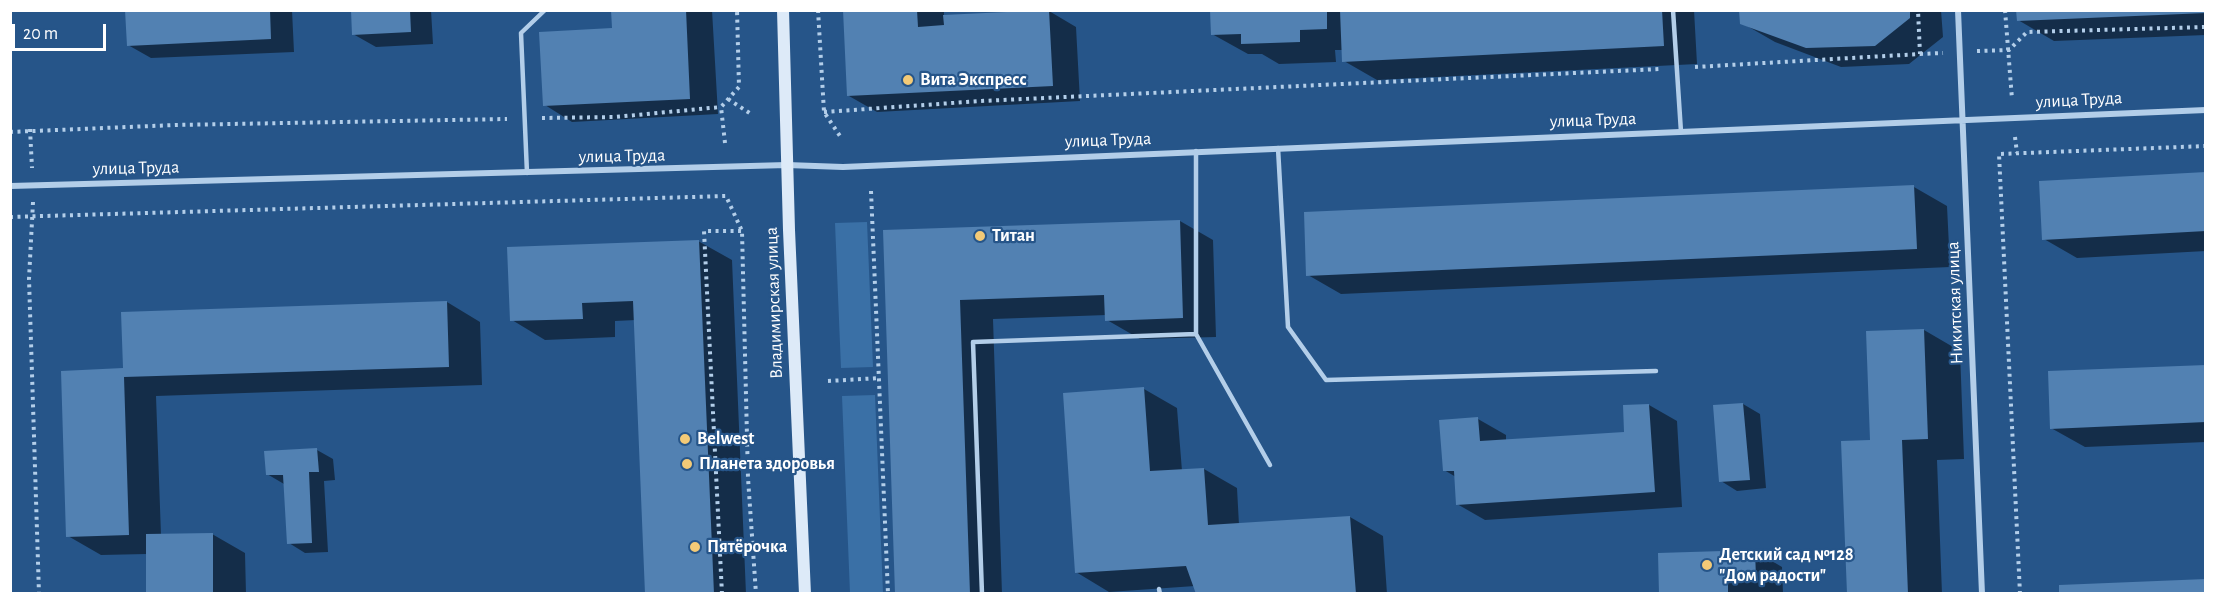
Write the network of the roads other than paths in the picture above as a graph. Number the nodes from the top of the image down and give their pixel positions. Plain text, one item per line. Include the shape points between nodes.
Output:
1 (545, 10) edge
2 (783, 10) edge
3 (1674, 10) edge
4 (1958, 10) edge
5 (2205, 110) edge
6 (1962, 120) junction
7 (1681, 132) junction
8 (1278, 148) junction
9 (1196, 152) junction
10 (788, 165) junction
11 (527, 173) junction
12 (10, 186) edge
13 (1196, 334) junction
14 (1656, 371) dead end
15 (1270, 465) dead end
16 (805, 594) edge
17 (982, 594) edge
18 (1982, 594) edge

1 - 11 lane via 520,33
2 - 10 main road, Владимирская улица
3 - 7 lane
4 - 6 street, Никитская улица
5 - 6 street, улица Труда
6 - 7 street, улица Труда
6 - 18 street, Никитская улица
7 - 8 street, улица Труда
8 - 9 street, улица Труда
8 - 14 lane via 1288,327 1326,380
9 - 10 street, улица Труда via 843,167
9 - 13 lane
10 - 11 street, улица Труда
10 - 16 main road, Владимирская улица
11 - 12 street, улица Труда
13 - 15 lane
13 - 17 lane via 973,342

